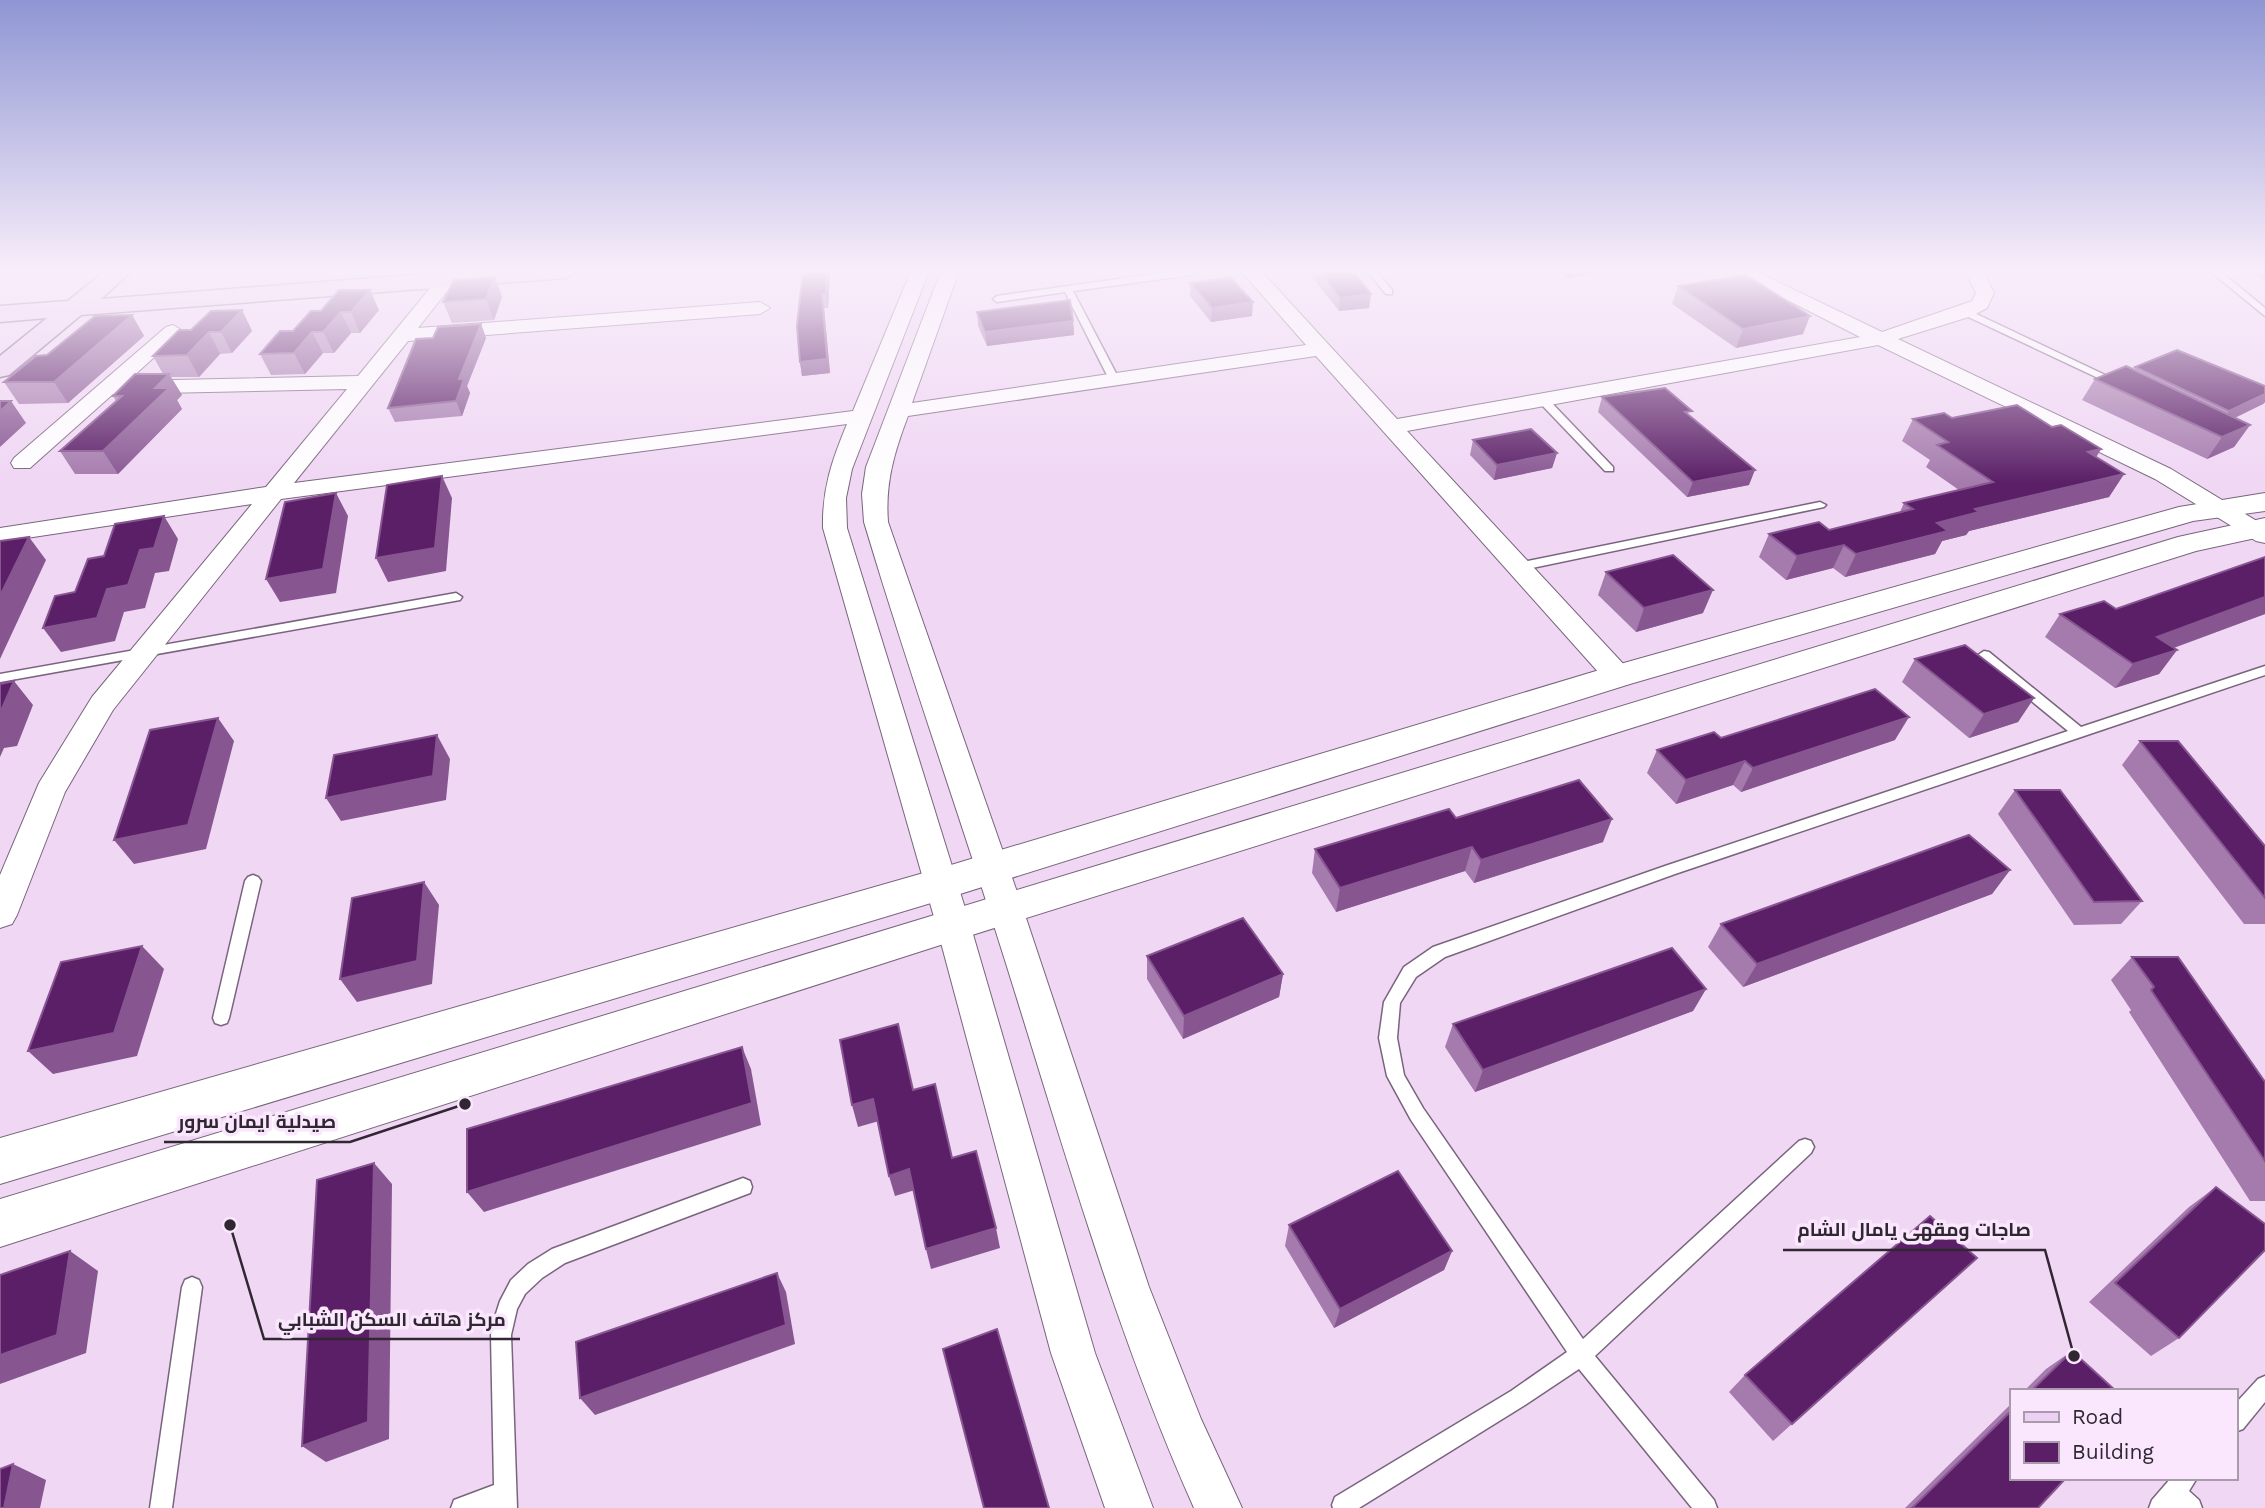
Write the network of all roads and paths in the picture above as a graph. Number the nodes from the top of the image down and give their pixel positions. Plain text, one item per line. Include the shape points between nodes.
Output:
1 (24, 341) edge
2 (161, 341) edge
3 (398, 341) edge
4 (891, 341) edge
5 (924, 341) edge
6 (1095, 341) edge
7 (1312, 341) edge
8 (1866, 341) edge
9 (1884, 341) edge
10 (2028, 341) edge
11 (1319, 349) junction
12 (0, 369) edge
13 (1114, 379) junction
14 (365, 382) junction
15 (2123, 386) edge
16 (108, 388) junction
17 (1543, 400) junction
18 (899, 411) junction
19 (861, 416) junction
20 (1390, 427) junction
21 (22, 463) dead end
22 (1609, 468) dead end
23 (275, 493) junction
24 (1820, 505) dead end
25 (2221, 507) junction
26 (2262, 523) edge
27 (0, 535) edge
28 (1518, 567) junction
29 (456, 597) dead end
30 (145, 653) junction
31 (1984, 655) dead end
32 (2265, 670) edge
33 (1618, 676) junction
34 (0, 678) edge
35 (2079, 733) junction
36 (992, 868) junction
37 (253, 881) dead end
38 (941, 884) junction
39 (1006, 907) junction
40 (0, 915) edge
41 (953, 923) junction
42 (221, 1018) dead end
43 (1805, 1147) dead end
44 (0, 1161) edge
45 (743, 1187) dead end
46 (0, 1223) edge
47 (192, 1287) dead end
48 (1581, 1355) junction
49 (2265, 1386) edge
50 (2237, 1419) edge
51 (2174, 1493) edge
52 (505, 1500) edge
53 (1343, 1505) dead end
54 (161, 1508) edge
55 (462, 1508) edge
56 (1129, 1508) edge
57 (1218, 1508) edge
58 (1706, 1508) edge
59 (2191, 1508) edge

1 - 12 main road
2 - 16 street
3 - 14 street
4 - 19 street
5 - 18 street
6 - 13 lane
7 - 11 street
8 - 17 street
9 - 25 street via 2163,474
10 - 15 lane
11 - 13 street
11 - 20 street
13 - 18 street
14 - 16 street
14 - 23 street
16 - 21 street
17 - 20 street
17 - 22 lane
18 - 36 street via 878,467 876,522
19 - 23 street
19 - 38 street via 840,469 834,498 835,528
20 - 28 street
23 - 27 street
23 - 30 street
24 - 28 lane
25 - 26 street
25 - 33 street
26 - 39 street
28 - 33 street
29 - 30 lane
30 - 34 lane
30 - 40 street via 102,705 65,761
31 - 35 lane
32 - 35 lane
33 - 36 street
35 - 48 lane via 1439,952 1410,972 1392,1002 1388,1038 1396,1076
36 - 38 street
36 - 39 street
37 - 42 lane
38 - 41 street
38 - 44 street
39 - 41 street
39 - 57 street via 1127,1291 1165,1392
41 - 46 street
41 - 56 street via 1073,1353
43 - 48 lane
45 - 52 lane via 559,1256 536,1268 516,1288 504,1311 501,1335
47 - 54 lane
48 - 53 lane
48 - 58 lane
49 - 50 lane
51 - 59 lane
52 - 55 lane

